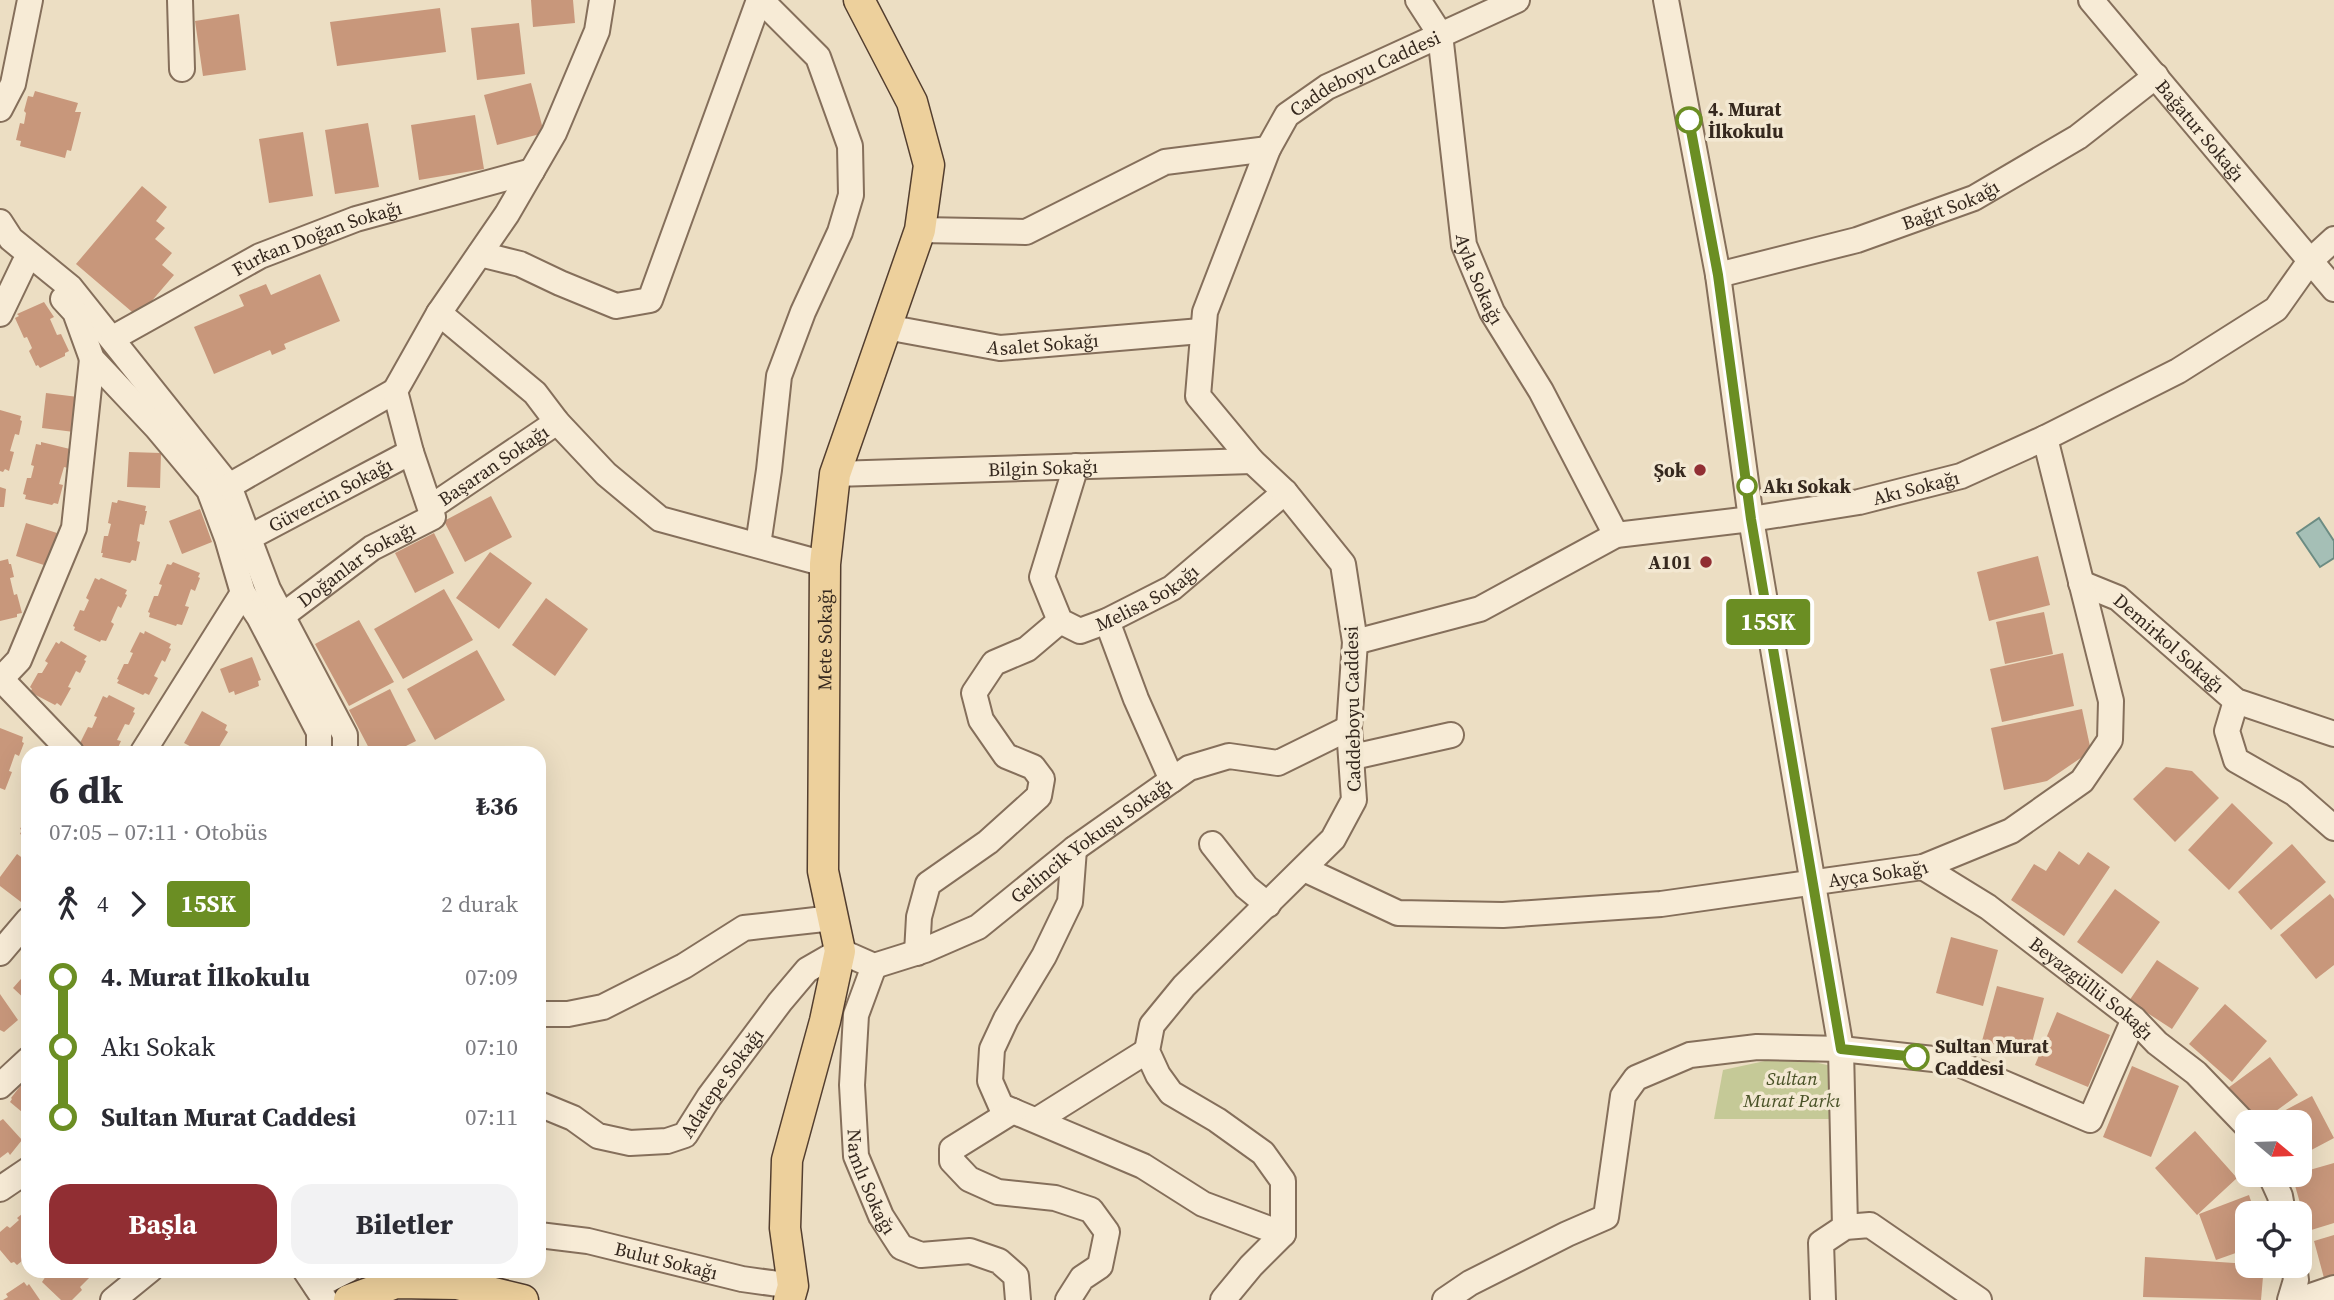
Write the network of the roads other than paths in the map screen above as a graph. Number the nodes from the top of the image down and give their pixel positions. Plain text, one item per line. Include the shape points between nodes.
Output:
1 (30, 0) edge
2 (180, 0) edge
3 (603, 0) edge
4 (760, 0) edge
5 (859, 0) edge
6 (1418, 0) edge
7 (1517, 0) edge
8 (1666, 0) edge
9 (2091, 0) edge
10 (1440, 34) junction
11 (182, 69) dead end
12 (2156, 76) junction
13 (0, 109) edge
14 (1268, 149) junction
15 (532, 171) junction
16 (0, 222) edge
17 (920, 230) junction
18 (2334, 239) edge
19 (0, 249) edge
20 (480, 254) junction
21 (2310, 261) junction
22 (24, 264) junction
23 (1718, 275) junction
24 (2334, 289) edge
25 (439, 313) junction
26 (0, 314) edge
27 (887, 327) junction
28 (1201, 331) junction
29 (113, 338) junction
30 (92, 359) junction
31 (395, 391) junction
32 (557, 422) junction
33 (2045, 438) junction
34 (411, 452) junction
35 (1252, 461) junction
36 (1076, 466) junction
37 (835, 474) junction
38 (229, 486) junction
39 (1286, 492) junction
40 (432, 512) junction
41 (1751, 519) junction
42 (1616, 535) junction
43 (248, 538) junction
44 (758, 545) junction
45 (825, 564) junction
46 (2081, 583) junction
47 (243, 593) junction
48 (282, 616) junction
49 (1060, 621) junction
50 (1107, 621) junction
51 (1355, 642) junction
52 (0, 679) edge
53 (2235, 701) junction
54 (1349, 728) junction
55 (1451, 734) dead end
56 (2334, 734) edge
57 (65, 746) edge
58 (147, 746) edge
59 (319, 746) edge
60 (345, 746) edge
61 (1353, 757) junction
62 (1172, 780) junction
63 (2334, 828) edge
64 (1212, 844) dead end
65 (1074, 849) junction
66 (1923, 867) junction
67 (1304, 869) junction
68 (1811, 882) junction
69 (1268, 905) junction
70 (833, 918) junction
71 (21, 928) edge
72 (840, 951) junction
73 (0, 953) edge
74 (917, 953) junction
75 (874, 966) junction
76 (546, 1014) edge
77 (2134, 1019) junction
78 (1841, 1049) junction
79 (1147, 1051) junction
80 (21, 1066) edge
81 (0, 1086) edge
82 (546, 1107) edge
83 (1013, 1111) junction
84 (2235, 1114) edge
85 (1037, 1120) junction
86 (21, 1175) edge
87 (0, 1189) edge
88 (21, 1194) edge
89 (0, 1208) edge
90 (1845, 1227) junction
91 (1283, 1234) junction
92 (546, 1236) edge
93 (140, 1278) edge
94 (2297, 1278) edge
95 (2334, 1288) edge
96 (463, 1294) edge
97 (796, 1295) edge
98 (113, 1300) edge
99 (349, 1300) edge
100 (523, 1300) edge
101 (1018, 1300) edge
102 (1068, 1300) edge
103 (1223, 1300) edge
104 (1445, 1300) edge
105 (1823, 1300) edge
106 (1979, 1300) edge
107 (2290, 1300) edge
108 (2299, 1300) edge

1 - 13 street via 13,84
2 - 11 street
3 - 15 street via 597,31 554,133
4 - 20 street via 650,300 616,306 520,264
4 - 44 street via 818,57 850,146 851,195 779,376
5 - 17 main road, Mete Sokağı via 912,102 929,165
6 - 10 street, Ayla Sokağı
7 - 10 street, Caddeboyu Caddesi
8 - 23 street
9 - 12 street, Bağatur Sokağı
10 - 14 street, Caddeboyu Caddesi via 1327,87 1287,115
10 - 42 street, Ayla Sokağı via 1464,245 1492,312 1541,391
12 - 21 street, Bağatur Sokağı
12 - 23 street, Bağıt Sokağı via 2078,137 1974,198 1857,240
14 - 17 street via 1165,162 1026,232
14 - 28 street, Caddeboyu Caddesi
15 - 20 street
15 - 29 street, Furkan Doğan Sokağı via 356,219 260,256
16 - 29 street via 11,239 70,287
17 - 27 main road, Mete Sokağı
18 - 21 street, Akı Sokağı
19 - 22 street
20 - 25 street
21 - 24 street, Bağatur Sokağı
21 - 33 street, Akı Sokağı via 2276,309 2178,371
22 - 26 street
22 - 30 street via 75,312
23 - 41 street
25 - 31 street
25 - 32 street via 535,393
27 - 28 street, Asalet Sokağı via 1000,348
27 - 37 main road, Mete Sokağı
28 - 35 street, Caddeboyu Caddesi via 1198,396
29 - 38 street
30 - 47 street via 209,490
30 - 52 street via 75,528 19,660
31 - 34 street
31 - 38 street
32 - 40 street, Başaran Sokağı
32 - 44 street via 606,474 660,519
33 - 41 street, Akı Sokağı via 1961,476 1859,502
33 - 46 street, Ayça Sokağı
34 - 40 street
34 - 43 street, Güvercin Sokağı
35 - 36 street, Bilgin Sokağı
35 - 39 street, Caddeboyu Caddesi
36 - 37 street, Bilgin Sokağı
36 - 49 street via 1042,577
37 - 45 main road, Mete Sokağı
38 - 43 street
39 - 50 street, Melisa Sokağı via 1172,588
39 - 51 street, Caddeboyu Caddesi via 1343,564
40 - 48 street, Doğanlar Sokağı via 372,548
41 - 42 street, Akı Sokağı
41 - 68 street
42 - 51 street, Akı Sokağı via 1480,609
43 - 48 street
44 - 45 street
45 - 70 main road, Mete Sokağı via 823,871
46 - 53 street, Demirkol Sokağı via 2118,598
46 - 66 street, Ayça Sokağı via 2111,701 2110,740 2081,781 2011,831
47 - 58 street
47 - 59 street via 319,732
48 - 60 street via 345,735
49 - 50 street, Melisa Sokağı via 1080,631
49 - 74 street via 1027,649 994,663 974,693 981,720 1006,755 1033,767 1042,779 1039,796 988,842 928,884 919,917
50 - 62 street
51 - 54 street, Caddeboyu Caddesi
52 - 57 street
53 - 56 street, Demirkol Sokağı
53 - 63 street via 2227,731 2236,760 2294,793
54 - 61 street, Caddeboyu Caddesi
54 - 62 street, Gelincik Yokuşu Sokağı via 1278,763 1230,756 1189,768
55 - 61 street
61 - 67 street, Caddeboyu Caddesi via 1354,800 1333,839
62 - 65 street, Gelincik Yokuşu Sokağı
64 - 69 street via 1246,887
65 - 74 street, Gelincik Yokuşu Sokağı via 978,927
65 - 83 street via 1070,902 992,1049 990,1081 1001,1106
66 - 68 street, Ayça Sokağı
66 - 77 street, Beyazgüllü Sokağı via 1988,907
67 - 68 street, Ayça Sokağı via 1398,913 1503,915 1661,904
67 - 69 street, Caddeboyu Caddesi
68 - 78 street
69 - 79 street, Caddeboyu Caddesi via 1184,986 1152,1026
70 - 72 main road, Mete Sokağı
70 - 76 street via 744,929 603,1007
71 - 73 street
72 - 75 street
72 - 82 street, Adatepe Sokağı via 807,970 780,1002 685,1135 667,1142 630,1143 597,1136 573,1118
72 - 97 main road, Mete Sokağı via 787,1160 785,1228
74 - 75 street, Gelincik Yokuşu Sokağı
75 - 101 street, Namlı Sokağı via 856,1015 852,1086 856,1156 881,1216 901,1247 921,1255 970,1251 999,1261 1016,1276
77 - 78 street via 2090,1121 1952,1061
77 - 84 street, Beyazgüllü Sokağı
78 - 90 street
78 - 104 street via 1757,1047 1690,1055 1636,1078 1623,1096 1606,1217 1470,1283
79 - 85 street
79 - 91 street via 1171,1093 1263,1153 1283,1181
80 - 81 street
83 - 85 street
83 - 102 street via 952,1149 952,1161 969,1179 998,1192 1055,1198 1091,1210 1107,1232 1100,1266 1082,1278
85 - 91 street via 1143,1166 1203,1204
86 - 87 street
88 - 89 street
90 - 105 street via 1821,1243
90 - 106 street via 1870,1224
91 - 103 street
92 - 97 street, Bulut Sokağı via 588,1241
93 - 98 street
94 - 107 street
95 - 108 street
96 - 99 main road via 457,1284 396,1283
96 - 100 main road

